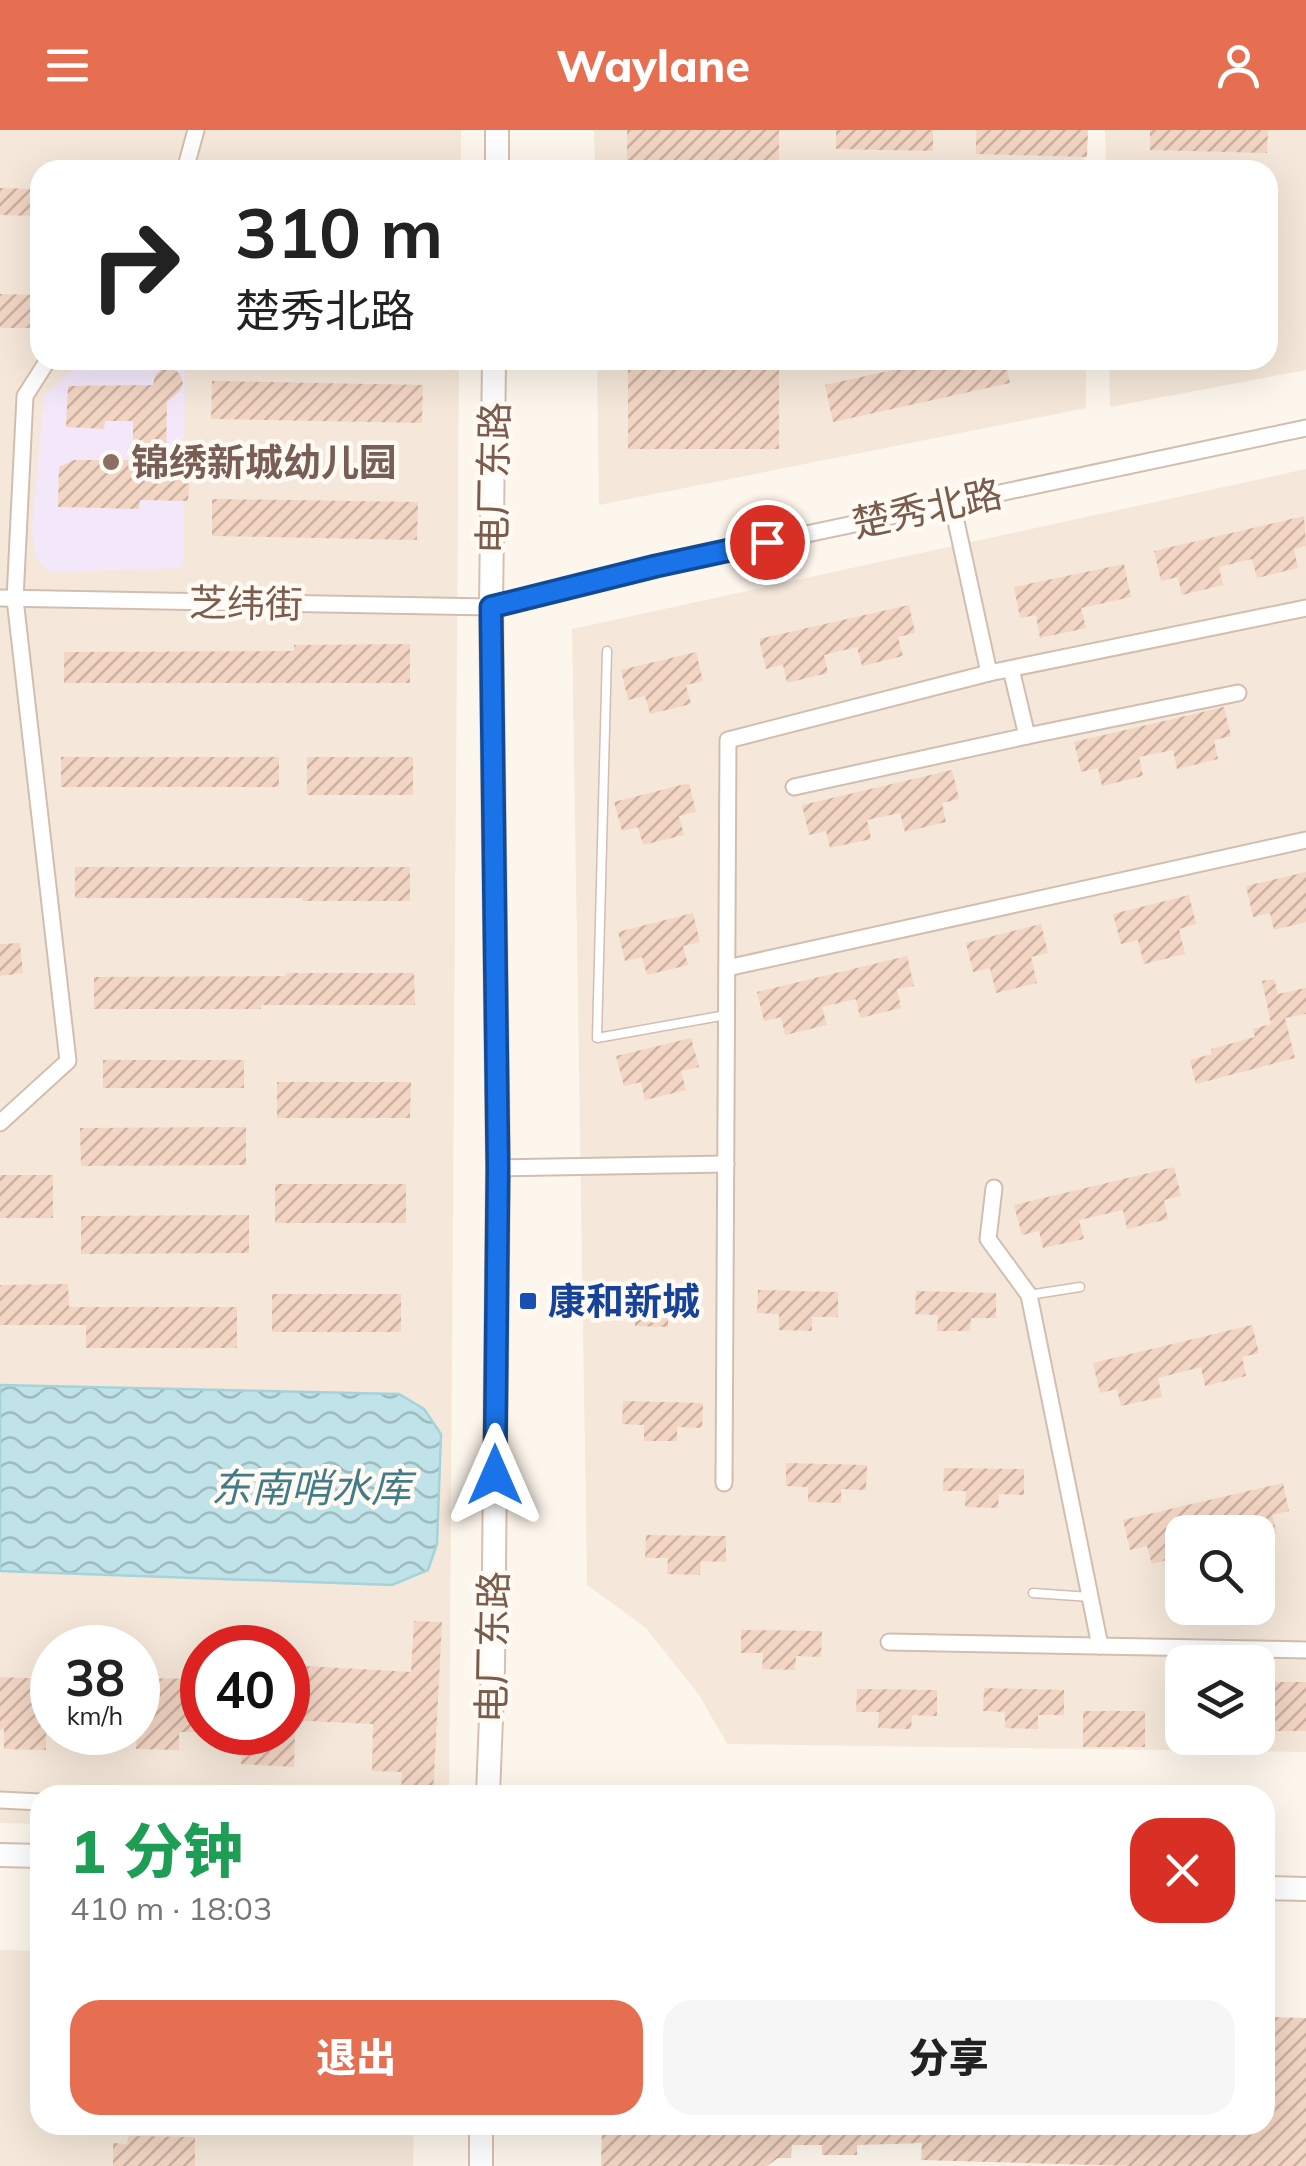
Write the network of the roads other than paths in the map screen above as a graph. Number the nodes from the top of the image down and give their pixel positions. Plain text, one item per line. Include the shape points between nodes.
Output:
1 (196, 130) edge
2 (497, 130) edge
3 (188, 160) edge
4 (497, 160) edge
5 (42, 370) edge
6 (494, 370) edge
7 (1306, 428) edge
8 (952, 502) junction
9 (8, 598) edge
10 (491, 607) junction
11 (1306, 608) edge
12 (606, 651) dead end
13 (1010, 669) junction
14 (989, 673) junction
15 (1238, 694) dead end
16 (1027, 736) junction
17 (794, 787) dead end
18 (1306, 840) edge
19 (727, 968) junction
20 (726, 1016) junction
21 (0, 1122) edge
22 (726, 1164) junction
23 (498, 1168) junction
24 (994, 1188) dead end
25 (1080, 1287) dead end
26 (1029, 1295) junction
27 (724, 1483) dead end
28 (1034, 1593) dead end
29 (1090, 1598) junction
30 (889, 1642) dead end
31 (1100, 1646) junction
32 (1306, 1650) edge
33 (488, 1785) edge
34 (0, 1800) edge
35 (30, 1802) edge
36 (0, 1854) edge
37 (30, 1856) edge
38 (1275, 1888) edge
39 (1306, 1889) edge
40 (482, 2135) edge
41 (481, 2166) edge

1 - 3 street
2 - 4 street
5 - 9 street via 25,396
6 - 10 street, 电厂东路
7 - 8 street, 楚秀北路
8 - 10 street, 楚秀北路
8 - 14 street
9 - 10 street, 芝纬街
9 - 21 street via 68,1061
10 - 23 street, 电厂东路
11 - 13 street
12 - 20 lane via 598,1038
13 - 14 street
13 - 16 street
14 - 19 street via 728,740
15 - 16 street
16 - 17 street
18 - 19 street
19 - 20 street
20 - 22 street
22 - 23 street
22 - 27 street
23 - 33 street, 电厂东路
24 - 26 street via 988,1240
25 - 26 lane
26 - 29 street
28 - 29 lane
29 - 31 street
30 - 31 street
31 - 32 street
34 - 35 street
36 - 37 street
38 - 39 street
40 - 41 street

